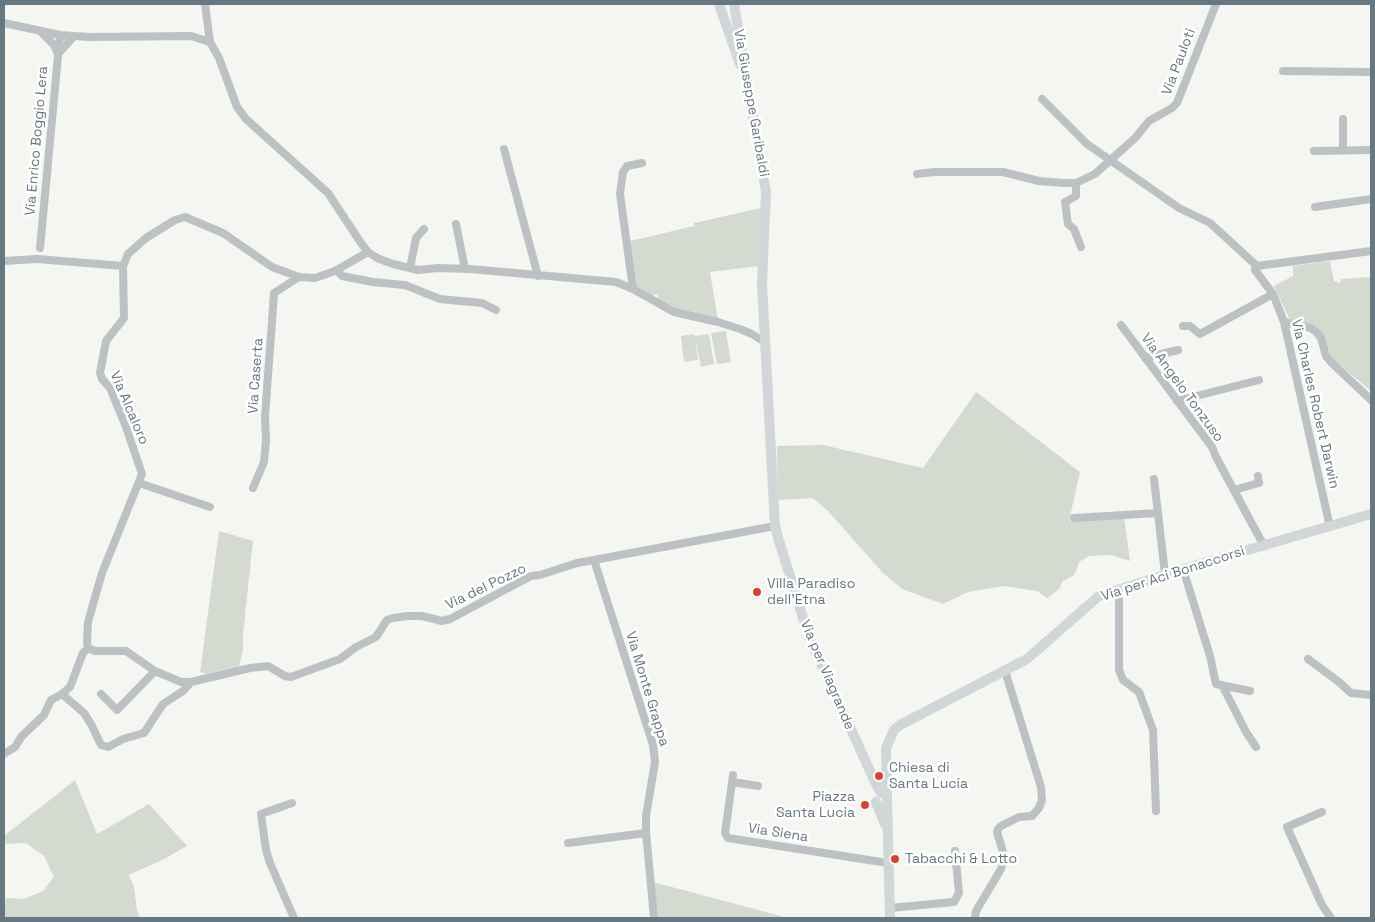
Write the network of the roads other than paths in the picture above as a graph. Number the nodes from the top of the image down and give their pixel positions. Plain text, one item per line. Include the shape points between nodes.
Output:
1 (205, 4) edge
2 (720, 4) edge
3 (733, 4) edge
4 (1216, 4) edge
5 (4, 23) edge
6 (15, 26) junction
7 (4, 29) edge
8 (39, 31) junction
9 (60, 35) junction
10 (74, 36) junction
11 (210, 42) junction
12 (58, 54) junction
13 (1283, 71) dead end
14 (1371, 72) edge
15 (1042, 99) dead end
16 (1343, 119) dead end
17 (504, 149) dead end
18 (1343, 150) junction
19 (1371, 150) edge
20 (1314, 151) dead end
21 (1111, 160) junction
22 (642, 163) dead end
23 (916, 174) dead end
24 (1076, 183) junction
25 (1371, 199) edge
26 (766, 203) junction
27 (1315, 207) dead end
28 (456, 224) dead end
29 (424, 229) dead end
30 (1081, 246) dead end
31 (40, 248) dead end
32 (1371, 251) edge
33 (368, 252) junction
34 (4, 261) edge
35 (123, 266) junction
36 (1257, 266) junction
37 (410, 268) junction
38 (339, 269) junction
39 (465, 269) junction
40 (538, 276) junction
41 (299, 277) junction
42 (633, 289) junction
43 (1273, 294) junction
44 (496, 310) dead end
45 (1284, 322) junction
46 (1121, 326) dead end
47 (1183, 326) dead end
48 (766, 343) junction
49 (1178, 350) dead end
50 (1145, 358) junction
51 (1259, 380) dead end
52 (1371, 400) edge
53 (1177, 401) junction
54 (771, 446) joint
55 (1258, 476) dead end
56 (1154, 479) dead end
57 (139, 483) junction
58 (253, 488) dead end
59 (1234, 490) junction
60 (210, 507) dead end
61 (1158, 514) junction
62 (1368, 514) edge
63 (1074, 518) dead end
64 (775, 526) junction
65 (1330, 527) junction
66 (1264, 546) junction
67 (594, 560) junction
68 (1183, 569) junction
69 (1165, 574) junction
70 (1119, 589) junction
71 (88, 648) junction
72 (1308, 659) dead end
73 (155, 671) junction
74 (1005, 671) junction
75 (191, 682) junction
76 (1222, 685) junction
77 (1250, 691) dead end
78 (62, 694) junction
79 (101, 694) dead end
80 (1371, 695) edge
81 (1256, 747) dead end
82 (4, 754) edge
83 (758, 786) dead end
84 (882, 797) junction
85 (292, 803) dead end
86 (1156, 811) dead end
87 (1322, 812) dead end
88 (646, 833) junction
89 (568, 843) dead end
90 (955, 852) dead end
91 (888, 863) junction
92 (890, 913) edge
93 (294, 918) edge
94 (654, 918) edge
95 (975, 918) edge
96 (1331, 918) edge

1 - 11 street
2 - 3 main road
2 - 26 main road, Via Giuseppe Garibaldi via 740,65
3 - 26 main road, Via Giuseppe Garibaldi via 757,129
4 - 21 street, Via Pauloti via 1177,104 1149,121
5 - 6 street
6 - 7 street
6 - 8 street
8 - 9 street
8 - 12 street via 54,45
9 - 10 street
9 - 12 street, Via Enrico Boggio Lera
10 - 11 street via 191,36
10 - 12 street
11 - 33 street via 237,107 246,119 328,193
12 - 31 street, Via Enrico Boggio Lera
13 - 14 street
15 - 21 street via 1087,144
16 - 18 street
17 - 40 street
18 - 19 street
18 - 20 street
21 - 24 street, Via Pauloti via 1095,174
21 - 36 street via 1179,208 1210,223
22 - 42 street via 627,166 620,194
23 - 24 street via 1003,172 1039,181
24 - 30 street via 1076,196 1065,202 1067,220
25 - 27 street
26 - 48 main road, Via Giuseppe Garibaldi via 762,284
28 - 39 street
29 - 37 street via 416,238
32 - 36 street
33 - 37 street
33 - 38 street
34 - 35 street via 37,259
35 - 41 street via 137,245 185,217 223,232 272,267
35 - 57 street, Via Alcaloro via 124,318 106,340 100,373 110,388 126,427 142,474
36 - 43 street, Via Charles Robert Darwin via 1256,270
37 - 39 street
38 - 41 street via 323,276
38 - 44 street via 342,276 405,285 440,299 482,303
39 - 40 street
40 - 42 street via 610,282
41 - 58 street, Via Caserta via 274,293 264,462
42 - 48 street via 674,312 740,329
43 - 45 street, Via Charles Robert Darwin
43 - 47 street via 1200,334 1190,326
45 - 52 street via 1317,332 1330,362
45 - 65 street, Via Charles Robert Darwin
46 - 50 street, Via Angelo Tonzuso
48 - 54 main road, Via Giuseppe Garibaldi
49 - 50 street
50 - 53 street, Via Angelo Tonzuso
51 - 53 street
53 - 59 street, Via Angelo Tonzuso via 1212,447
54 - 64 main road, Via per Viagrande
55 - 59 street via 1259,483
56 - 61 street
57 - 60 street
57 - 71 street, Via Alcaloro via 102,573 88,622
59 - 66 street, Via Angelo Tonzuso
61 - 63 street
61 - 69 street
62 - 65 main road, Via per Aci Bonaccorsi
64 - 67 street, Via del Pozzo
64 - 84 main road, Via per Viagrande via 809,637
65 - 66 main road, Via per Aci Bonaccorsi
66 - 68 main road, Via per Aci Bonaccorsi
67 - 75 street, Via del Pozzo via 521,580 450,619 442,621 408,616 387,620 371,640 336,661 297,676 285,676 268,666
67 - 88 street, Via Monte Grappa via 653,745 655,762
68 - 69 main road, Via per Aci Bonaccorsi
68 - 76 street via 1216,684
69 - 70 main road, Via per Aci Bonaccorsi
70 - 74 main road, Via per Aci Bonaccorsi via 1100,596 1035,653
70 - 86 street via 1119,670 1123,680 1139,692 1153,730
71 - 73 street, Via del Pozzo via 126,651
71 - 78 street via 72,683
72 - 80 street via 1351,693
73 - 75 street, Via del Pozzo via 174,681
73 - 79 street via 117,710
74 - 84 main road, Via per Aci Bonaccorsi via 894,730 887,741 887,780
74 - 95 street via 1041,787 1042,800 1032,816 1019,817 998,829 1003,862
75 - 78 street via 163,704 144,734 108,747 100,745 84,713
76 - 77 street
76 - 81 street
78 - 82 street via 51,700 44,715 22,736 16,747
83 - 91 street, Via Siena via 733,779 725,832 728,838
84 - 91 main road
85 - 93 street via 261,814 270,863
87 - 96 street via 1287,827 1322,906
88 - 89 street
88 - 94 street, Via Monte Grappa
90 - 92 street via 959,893 954,902
91 - 92 main road

